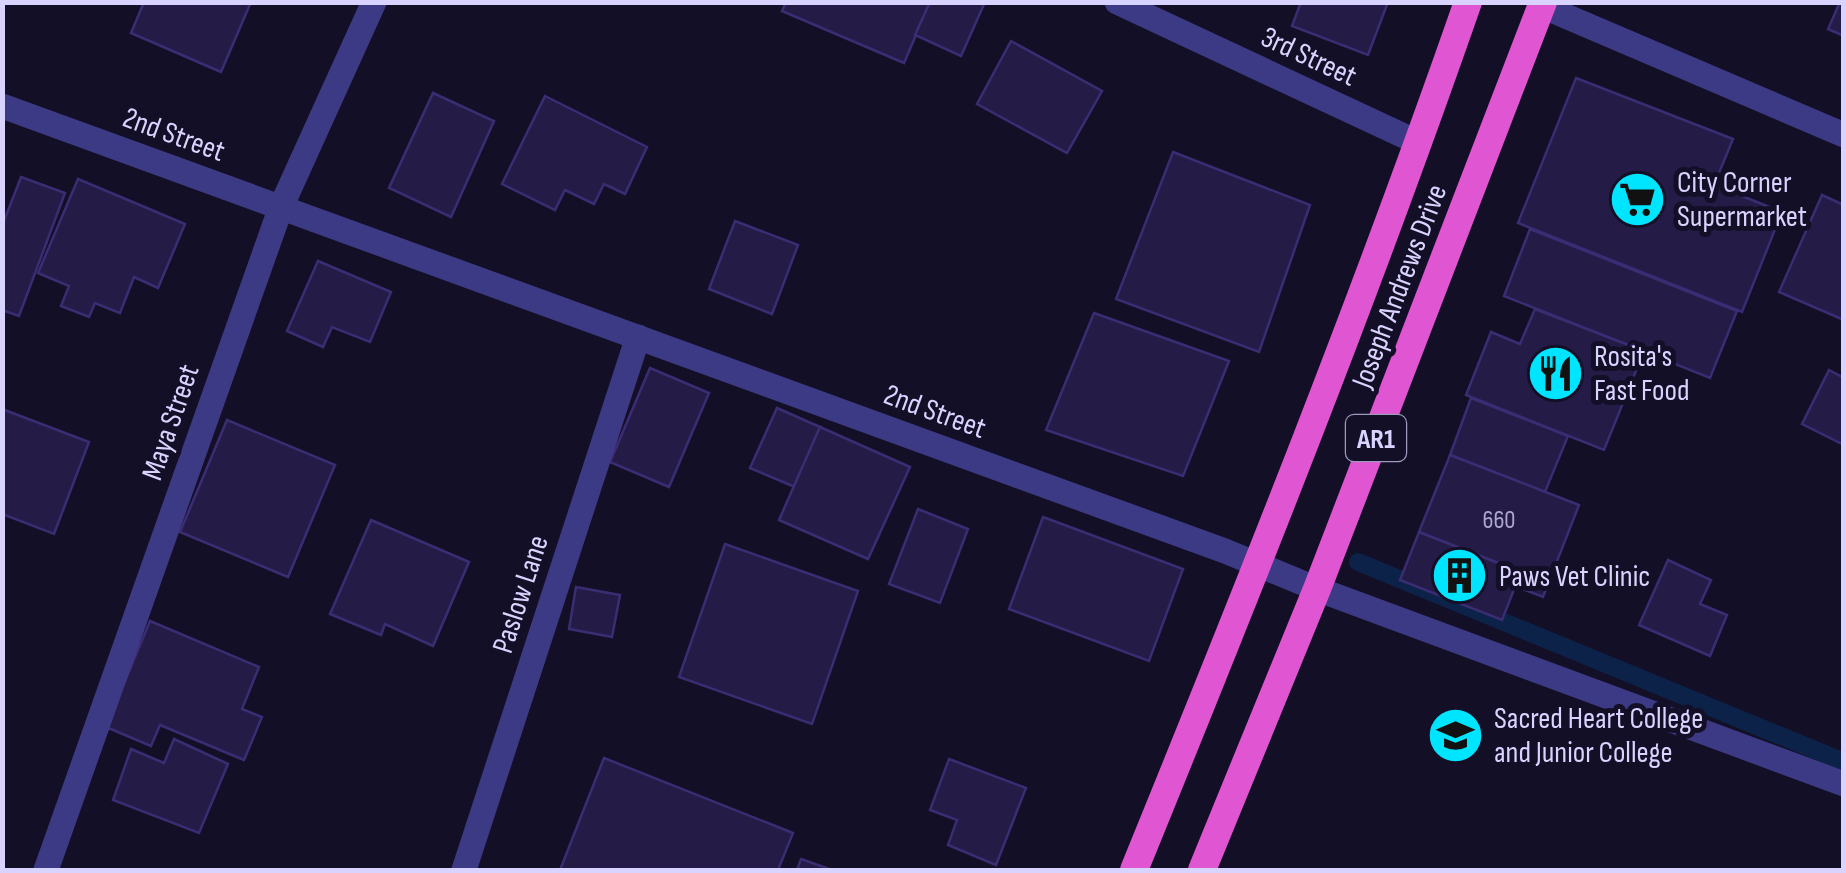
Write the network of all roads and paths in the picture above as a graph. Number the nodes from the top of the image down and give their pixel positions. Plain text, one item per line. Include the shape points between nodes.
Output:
1 (374, 2) edge
2 (1117, 2) edge
3 (1468, 2) edge
4 (1542, 4) edge
5 (2, 106) edge
6 (1844, 135) edge
7 (1419, 143) junction
8 (281, 206) junction
9 (638, 337) junction
10 (1259, 564) junction
11 (1318, 589) junction
12 (1844, 784) edge
13 (46, 870) edge
14 (464, 870) edge
15 (1134, 870) edge
16 (1202, 870) edge

1 - 8 street, Maya Street
2 - 7 street, 3rd Street
3 - 7 highway, Joseph Andrews Drive / AR1
4 - 6 street
4 - 11 highway, Joseph Andrews Drive / AR1
5 - 8 street, 2nd Street
7 - 10 highway, Joseph Andrews Drive / AR1
8 - 9 street, 2nd Street
8 - 13 street, Maya Street
9 - 10 street, 2nd Street
9 - 14 street, Paslow Lane
10 - 11 street, 2nd Street
10 - 15 highway, Joseph Andrews Drive / AR1
11 - 12 street, 2nd Street
11 - 16 highway, Joseph Andrews Drive / AR1

